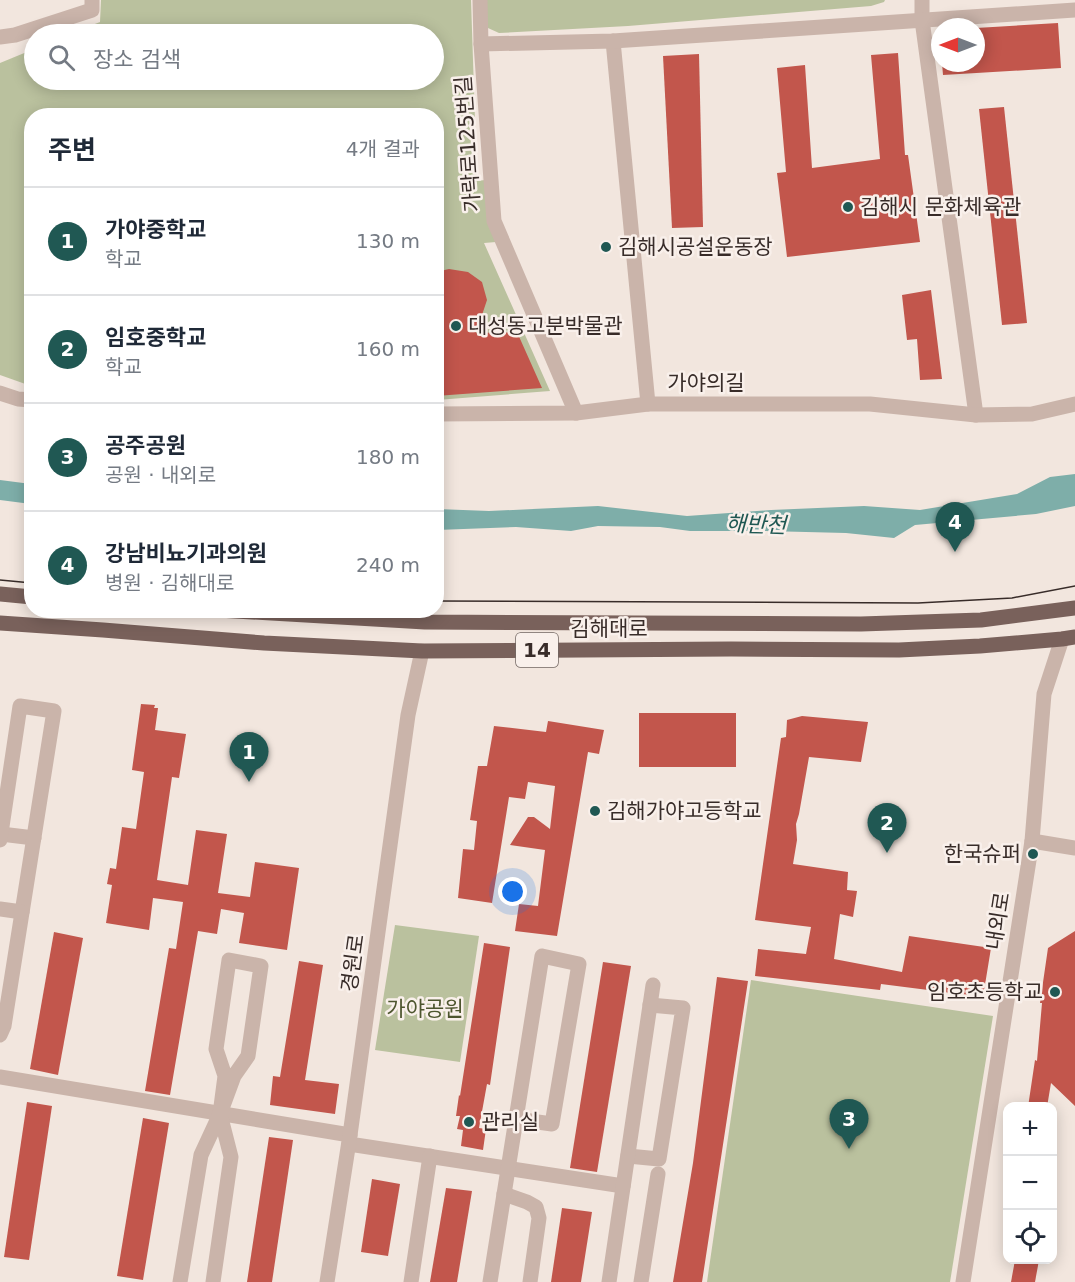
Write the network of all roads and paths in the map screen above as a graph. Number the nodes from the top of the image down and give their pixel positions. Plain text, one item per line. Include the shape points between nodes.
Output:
1 (92, 0) edge
2 (480, 0) edge
3 (922, 0) edge
4 (1074, 10) edge
5 (922, 20) junction
6 (49, 24) edge
7 (24, 32) edge
8 (0, 37) edge
9 (613, 41) junction
10 (481, 44) junction
11 (0, 393) edge
12 (24, 399) edge
13 (648, 404) junction
14 (1075, 404) edge
15 (576, 413) junction
16 (444, 414) edge
17 (976, 415) junction
18 (0, 594) edge
19 (24, 596) edge
20 (1075, 608) edge
21 (356, 618) edge
22 (0, 623) edge
23 (1068, 638) edge
24 (422, 651) junction
25 (0, 837) edge
26 (34, 838) junction
27 (1032, 841) junction
28 (1075, 848) edge
29 (0, 909) edge
30 (22, 912) junction
31 (653, 985) dead end
32 (650, 1005) junction
33 (0, 1035) edge
34 (0, 1077) edge
35 (220, 1114) junction
36 (516, 1119) junction
37 (350, 1140) junction
38 (430, 1156) junction
39 (628, 1156) junction
40 (508, 1168) junction
41 (658, 1174) dead end
42 (623, 1186) junction
43 (504, 1194) junction
44 (180, 1282) edge
45 (213, 1282) edge
46 (327, 1282) edge
47 (411, 1282) edge
48 (490, 1282) edge
49 (530, 1282) edge
50 (609, 1282) edge
51 (641, 1282) edge
52 (963, 1282) edge

1 - 6 street via 92,10
2 - 10 street, 가락로125번길
3 - 5 street
4 - 5 street
5 - 9 street
5 - 17 street
7 - 8 street
9 - 10 street
9 - 13 street
10 - 15 street, 가락로125번길 via 494,221
11 - 12 street
13 - 15 street, 가야의길
13 - 17 street, 가야의길 via 870,404
14 - 17 street, 가야의길 via 1032,414
15 - 16 street, 가야의길
18 - 19 main road
20 - 21 main road, 김해대로 via 981,620 861,624 425,622
22 - 24 main road, 김해대로 / 14
23 - 24 main road, 김해대로 / 14 via 899,650
23 - 27 street, 내외로 via 1044,694
24 - 37 street, 경원로 via 408,715
25 - 26 street
25 - 26 street via 20,706 54,711
26 - 30 street
27 - 28 street
27 - 52 street, 내외로
29 - 30 street
30 - 33 street
31 - 32 street
32 - 39 street
32 - 39 street via 683,1008 659,1159
34 - 35 street
35 - 35 street via 234,1076 248,1056 261,966 229,960 216,1049 225,1076
35 - 37 street
35 - 44 street via 201,1155
35 - 45 street via 231,1157
36 - 36 street via 542,956 579,964 552,1124
36 - 40 street
37 - 38 street
37 - 46 street, 경원로
38 - 40 street
38 - 47 street
39 - 42 street
40 - 42 street
40 - 43 street
41 - 51 street
42 - 50 street
43 - 48 street
43 - 49 street via 536,1207 539,1218

